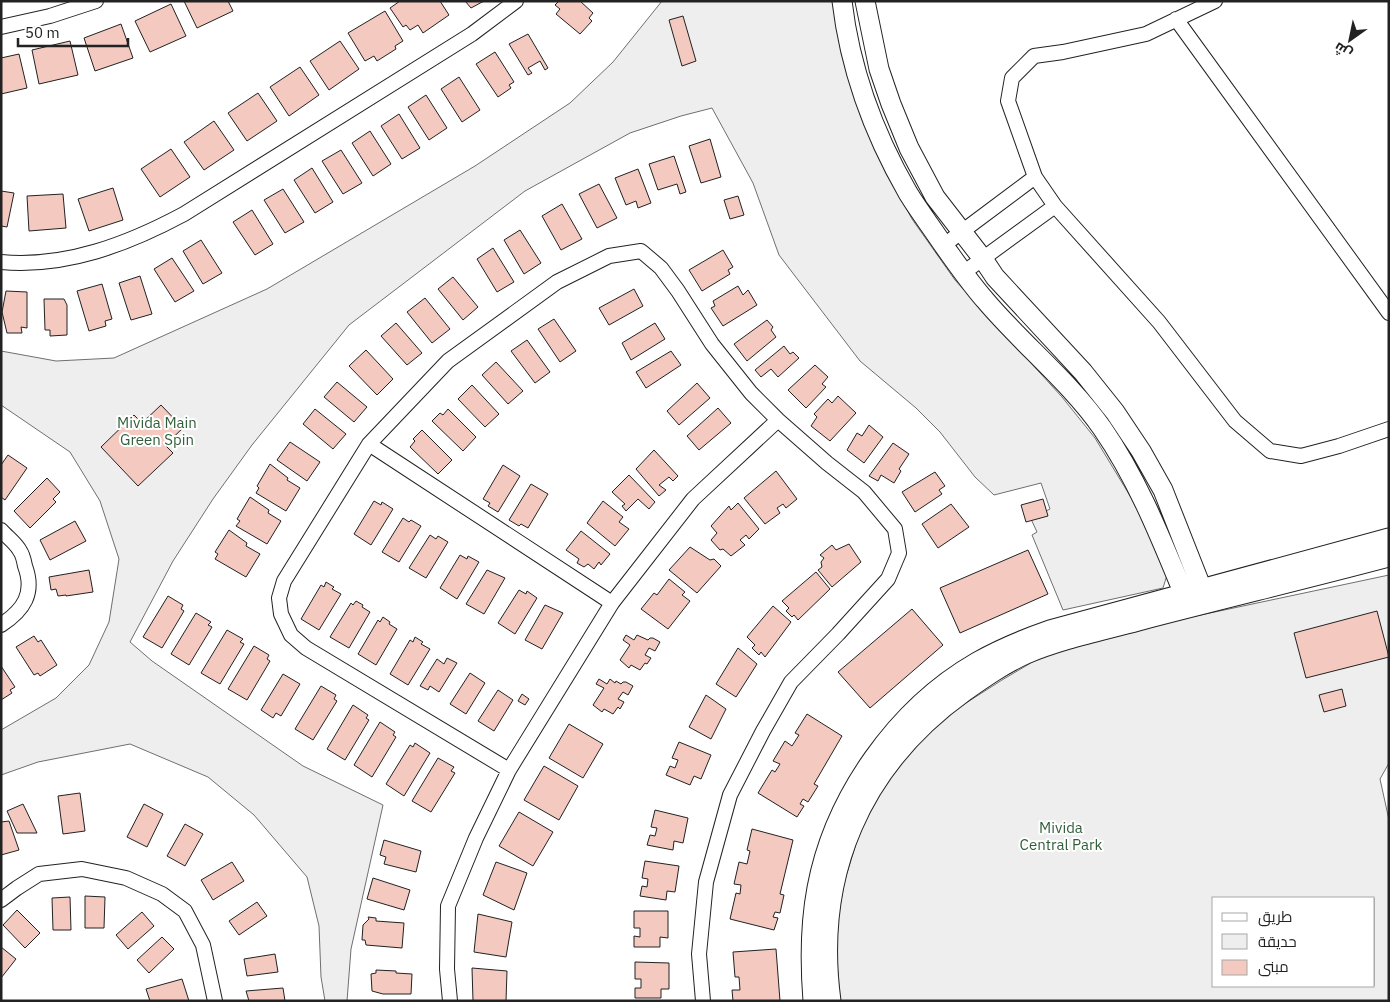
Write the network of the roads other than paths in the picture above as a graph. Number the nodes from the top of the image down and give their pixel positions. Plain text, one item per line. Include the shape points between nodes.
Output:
1 (96, 1) edge
2 (516, 1) edge
3 (842, 1) edge
4 (865, 1) edge
5 (1215, 1) edge
6 (1176, 20) junction
7 (1, 27) edge
8 (1034, 177) junction
9 (1056, 206) junction
10 (961, 232) junction
11 (944, 245) junction
12 (983, 259) junction
13 (1, 262) edge
14 (964, 273) junction
15 (1389, 312) edge
16 (778, 420) junction
17 (1389, 429) edge
18 (369, 444) junction
19 (1, 530) edge
20 (1389, 538) edge
21 (1389, 557) edge
22 (1195, 598) junction
23 (612, 603) junction
24 (1, 625) edge
25 (509, 770) junction
26 (1, 900) edge
27 (215, 1001) edge
28 (450, 1001) edge
29 (703, 1001) edge
30 (813, 1001) edge
31 (831, 1001) edge

1 - 7 street
2 - 13 street via 472,34 162,226 118,245 75,258 34,263
3 - 11 street via 859,81 883,145 909,195
4 - 10 street via 879,69 898,122 935,198
5 - 6 street
6 - 8 street via 1146,34 1034,56 1012,78 1008,101
6 - 15 street
8 - 9 street
8 - 10 street
9 - 12 street
9 - 17 street via 1159,322 1235,421 1270,451 1301,456
10 - 11 street
10 - 12 street
11 - 14 street
12 - 14 street
12 - 22 street via 995,277 1083,372 1141,452 1163,490
14 - 22 street via 1101,427 1121,458
16 - 18 street via 751,393 712,344 661,268 641,250 609,256 557,282 448,361
16 - 23 street via 694,499
16 - 29 street via 864,492 895,529 899,553 888,578 791,682 730,796 706,882 699,954
18 - 23 street
18 - 25 street via 284,581 279,598 281,614 291,635 306,648
19 - 24 street via 20,551 30,586 26,601 16,616
20 - 22 street
21 - 22 street
22 - 30 street via 1050,630 999,650 940,688 892,735 849,797 823,864 812,933
22 - 31 street via 1025,655 952,700 908,740 866,799 838,866 827,943
23 - 25 street
25 - 28 street via 448,906
26 - 27 street via 39,874 82,869 126,878 162,894 185,912 203,945

